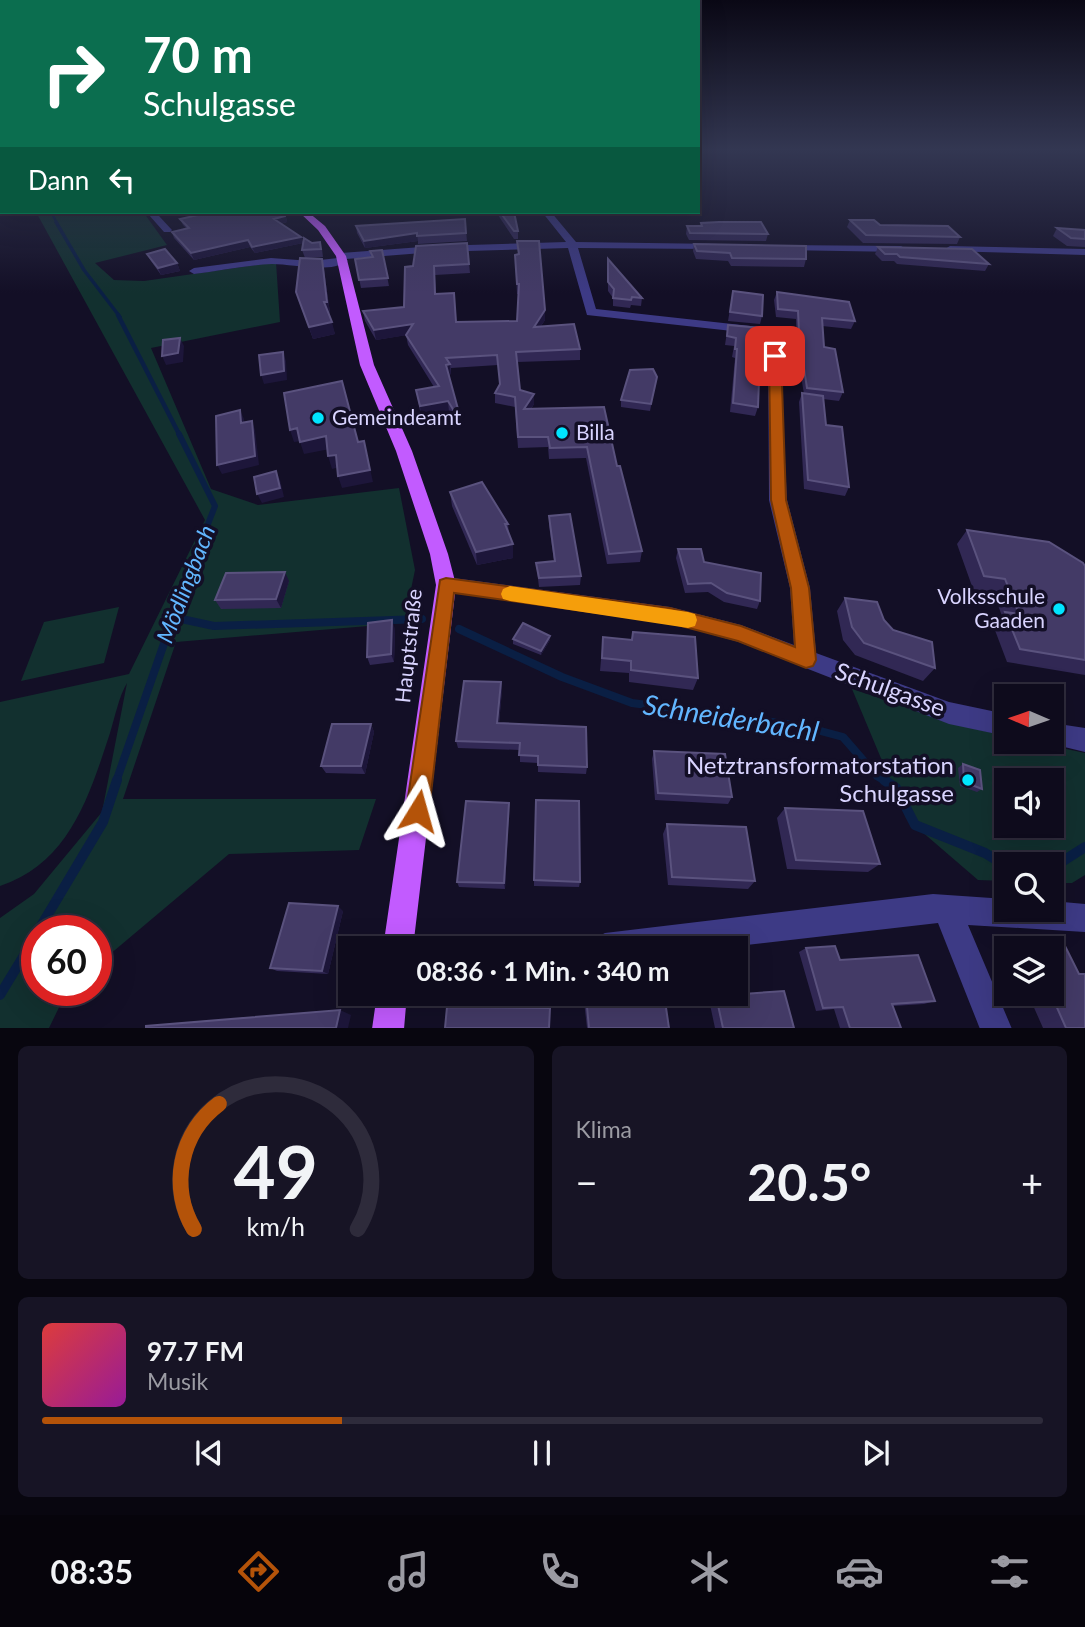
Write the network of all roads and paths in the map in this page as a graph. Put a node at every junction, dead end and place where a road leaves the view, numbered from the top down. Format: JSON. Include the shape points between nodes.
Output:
{"nodes":[{"id":1,"x":156,"y":214,"type":"edge"},
{"id":2,"x":306,"y":214,"type":"edge"},
{"id":3,"x":548,"y":214,"type":"edge"},
{"id":4,"x":167,"y":230,"type":"dead end"},
{"id":5,"x":572,"y":243,"type":"junction"},
{"id":6,"x":724,"y":246,"type":"edge"},
{"id":7,"x":765,"y":247,"type":"edge"},
{"id":8,"x":917,"y":249,"type":"edge"},
{"id":9,"x":944,"y":249,"type":"edge"},
{"id":10,"x":1085,"y":252,"type":"edge"},
{"id":11,"x":342,"y":259,"type":"junction"},
{"id":12,"x":194,"y":271,"type":"dead end"},
{"id":13,"x":446,"y":585,"type":"junction"},
{"id":14,"x":806,"y":660,"type":"junction"},
{"id":15,"x":994,"y":722,"type":"edge"},
{"id":16,"x":1064,"y":736,"type":"edge"},
{"id":17,"x":1085,"y":740,"type":"edge"},
{"id":18,"x":948,"y":911,"type":"junction"},
{"id":19,"x":1085,"y":918,"type":"edge"},
{"id":20,"x":400,"y":936,"type":"edge"},
{"id":21,"x":703,"y":936,"type":"edge"},
{"id":22,"x":391,"y":1006,"type":"edge"},
{"id":23,"x":388,"y":1028,"type":"edge"},
{"id":24,"x":996,"y":1028,"type":"edge"}],
"edges":[{"from":1,"to":4,"type":"street"},
{"from":2,"to":11,"type":"main road","name":"Hauptstraße","via":[[323,228]]},
{"from":3,"to":5,"type":"street"},
{"from":5,"to":6,"type":"street"},
{"from":5,"to":11,"type":"street","via":[[411,248]]},
{"from":5,"to":14,"type":"street","via":[[591,312],[774,332],[778,500],[800,588]]},
{"from":7,"to":8,"type":"street"},
{"from":9,"to":10,"type":"street"},
{"from":11,"to":12,"type":"street","via":[[311,264],[271,261]]},
{"from":11,"to":13,"type":"main road","name":"Hauptstraße","via":[[367,365],[404,451]]},
{"from":13,"to":14,"type":"street","name":"Schulgasse","via":[[670,615],[741,634]]},
{"from":13,"to":20,"type":"main road","name":"Hauptstraße"},
{"from":14,"to":15,"type":"street","name":"Schulgasse","via":[[949,713]]},
{"from":16,"to":17,"type":"street"},
{"from":18,"to":19,"type":"street"},
{"from":18,"to":21,"type":"street","via":[[933,908]]},
{"from":18,"to":24,"type":"street"},
{"from":22,"to":23,"type":"main road"}]}
